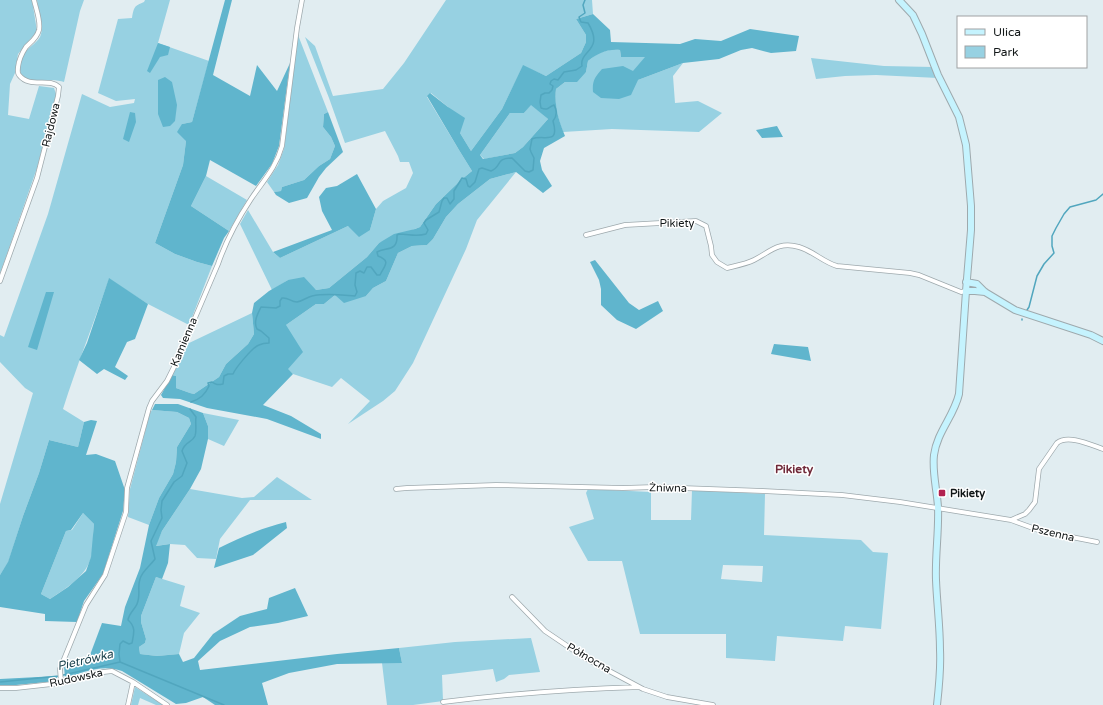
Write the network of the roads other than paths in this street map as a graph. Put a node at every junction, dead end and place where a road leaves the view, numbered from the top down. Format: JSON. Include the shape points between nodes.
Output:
{"nodes":[{"id":1,"x":34,"y":0,"type":"edge"},
{"id":2,"x":302,"y":0,"type":"edge"},
{"id":3,"x":899,"y":0,"type":"edge"},
{"id":4,"x":586,"y":235,"type":"dead end"},
{"id":5,"x":0,"y":281,"type":"edge"},
{"id":6,"x":966,"y":282,"type":"junction"},
{"id":7,"x":966,"y":292,"type":"junction"},
{"id":8,"x":985,"y":292,"type":"junction"},
{"id":9,"x":1103,"y":341,"type":"edge"},
{"id":10,"x":1103,"y":449,"type":"edge"},
{"id":11,"x":396,"y":489,"type":"dead end"},
{"id":12,"x":938,"y":508,"type":"junction"},
{"id":13,"x":1011,"y":520,"type":"junction"},
{"id":14,"x":1097,"y":542,"type":"dead end"},
{"id":15,"x":512,"y":597,"type":"dead end"},
{"id":16,"x":133,"y":682,"type":"junction"},
{"id":17,"x":61,"y":683,"type":"junction"},
{"id":18,"x":639,"y":687,"type":"junction"},
{"id":19,"x":0,"y":688,"type":"edge"},
{"id":20,"x":678,"y":699,"type":"junction"},
{"id":21,"x":443,"y":702,"type":"dead end"},
{"id":22,"x":128,"y":705,"type":"edge"},
{"id":23,"x":167,"y":705,"type":"edge"},
{"id":24,"x":679,"y":705,"type":"edge"},
{"id":25,"x":713,"y":705,"type":"edge"},
{"id":26,"x":937,"y":705,"type":"edge"}],
"edges":[{"from":1,"to":5,"type":"street","name":"Rajdowa","via":[[39,31],[20,56],[18,72],[31,82],[56,84],[59,87],[58,96],[37,178]]},
{"from":2,"to":17,"type":"street","name":"Kamienna","via":[[279,156],[234,226],[174,367],[149,408],[128,488],[126,512],[105,576],[86,605],[60,670]]},
{"from":3,"to":6,"type":"street","via":[[913,15],[922,34],[938,75],[959,117],[966,145],[971,224]]},
{"from":4,"to":7,"type":"street","name":"Pikiety","via":[[625,225],[696,221],[706,226],[712,255],[717,262],[727,268],[752,261],[773,248],[790,245],[810,252],[829,264],[920,275]]},
{"from":6,"to":7,"type":"street"},
{"from":6,"to":8,"type":"street","via":[[977,284]]},
{"from":7,"to":8,"type":"street"},
{"from":7,"to":12,"type":"street","via":[[959,394],[937,442],[934,457]]},
{"from":8,"to":9,"type":"street","via":[[1015,310]]},
{"from":10,"to":13,"type":"street","name":"Pszenna","via":[[1076,440],[1060,441],[1040,469],[1035,502],[1020,517]]},
{"from":11,"to":12,"type":"street","name":"Żniwna","via":[[496,485],[691,488],[842,496]]},
{"from":12,"to":13,"type":"street","name":"Pszenna"},
{"from":12,"to":26,"type":"street","via":[[936,581],[940,664]]},
{"from":13,"to":14,"type":"street","name":"Pszenna","via":[[1041,531]]},
{"from":15,"to":18,"type":"street","name":"Północna","via":[[545,631],[585,658]]},
{"from":16,"to":17,"type":"street","name":"Rudowska","via":[[112,671]]},
{"from":16,"to":22,"type":"street"},
{"from":16,"to":23,"type":"street","name":"Rudowska"},
{"from":17,"to":19,"type":"street","name":"Rudowska"},
{"from":18,"to":20,"type":"street","name":"Północna"},
{"from":18,"to":21,"type":"street","via":[[592,688]]},
{"from":20,"to":24,"type":"street"},
{"from":20,"to":25,"type":"street","name":"Północna"}]}
